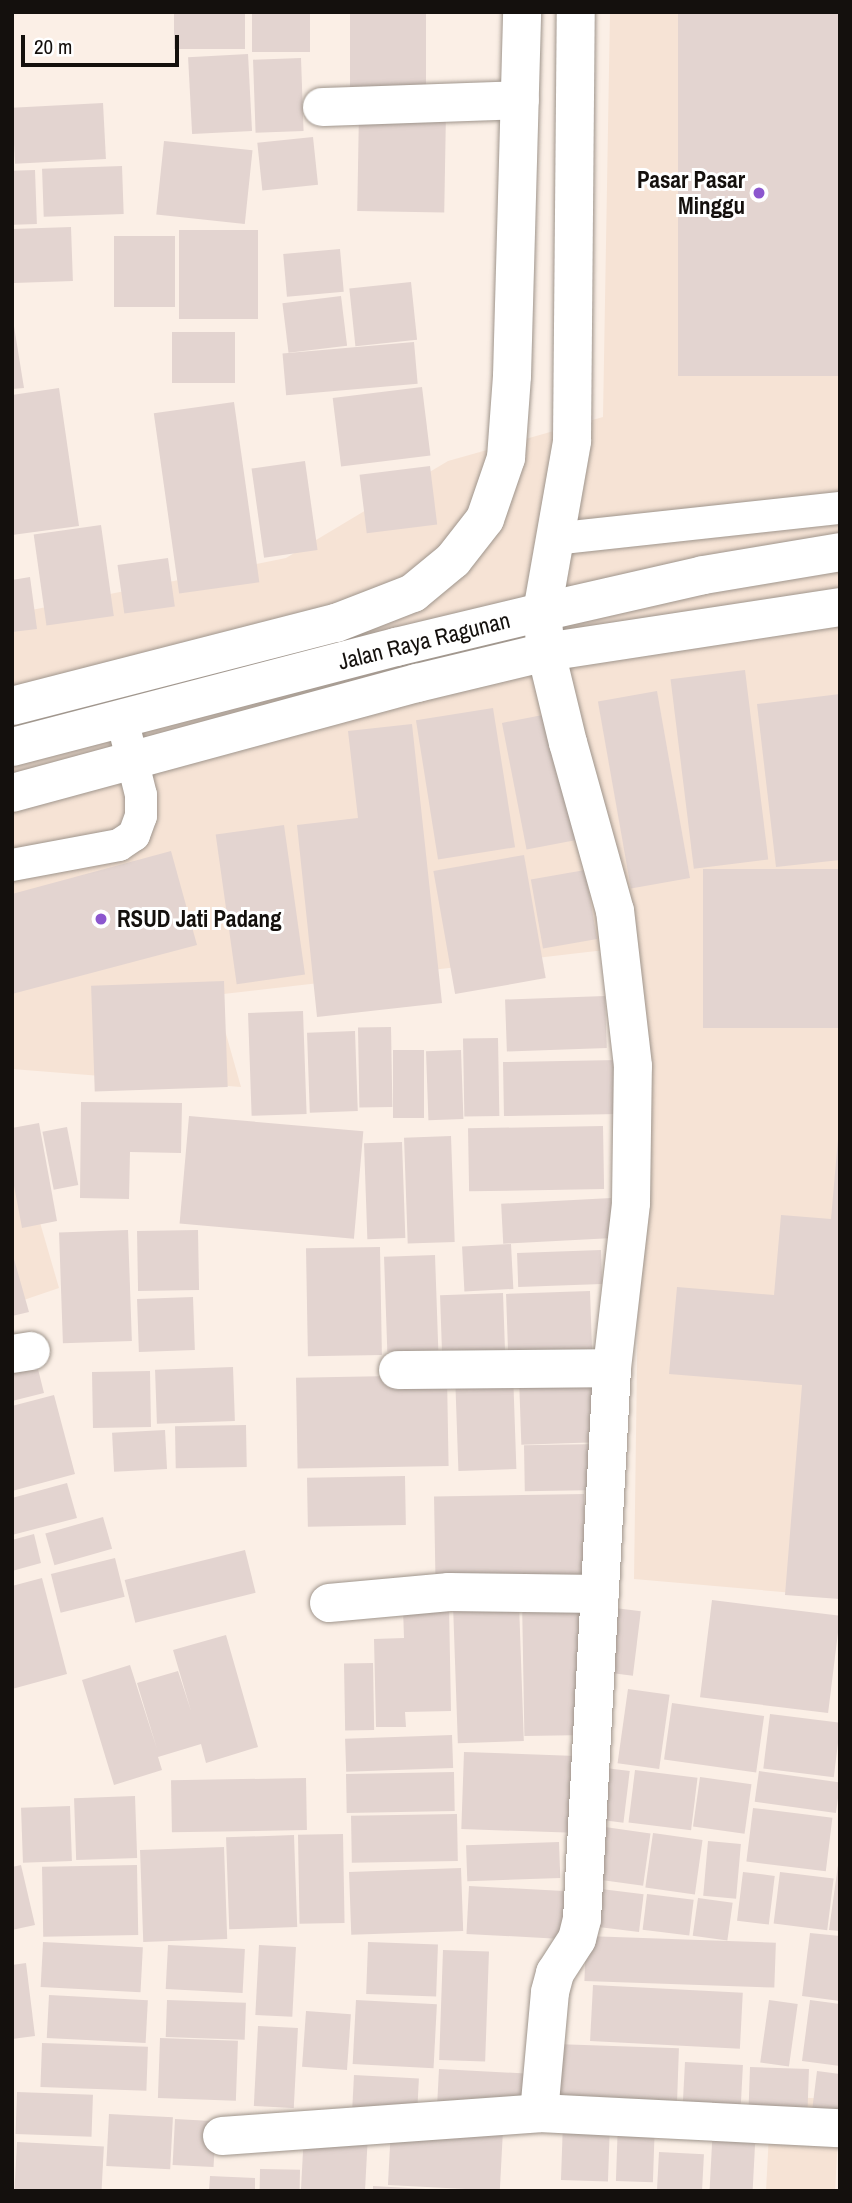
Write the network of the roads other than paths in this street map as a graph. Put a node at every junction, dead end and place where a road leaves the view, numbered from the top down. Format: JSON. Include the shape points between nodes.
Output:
{"nodes":[{"id":1,"x":522,"y":12,"type":"edge"},
{"id":2,"x":576,"y":12,"type":"edge"},
{"id":3,"x":520,"y":100,"type":"junction"},
{"id":4,"x":322,"y":107,"type":"dead end"},
{"id":5,"x":840,"y":508,"type":"edge"},
{"id":6,"x":553,"y":539,"type":"junction"},
{"id":7,"x":840,"y":552,"type":"edge"},
{"id":8,"x":840,"y":607,"type":"edge"},
{"id":9,"x":542,"y":612,"type":"junction"},
{"id":10,"x":546,"y":652,"type":"junction"},
{"id":11,"x":12,"y":706,"type":"edge"},
{"id":12,"x":122,"y":719,"type":"junction"},
{"id":13,"x":12,"y":747,"type":"edge"},
{"id":14,"x":134,"y":760,"type":"junction"},
{"id":15,"x":12,"y":793,"type":"edge"},
{"id":16,"x":12,"y":865,"type":"edge"},
{"id":17,"x":612,"y":1368,"type":"junction"},
{"id":18,"x":398,"y":1370,"type":"dead end"},
{"id":19,"x":600,"y":1594,"type":"junction"},
{"id":20,"x":329,"y":1603,"type":"dead end"},
{"id":21,"x":539,"y":2113,"type":"junction"},
{"id":22,"x":840,"y":2128,"type":"edge"},
{"id":23,"x":222,"y":2136,"type":"dead end"}],
"edges":[{"from":1,"to":3,"type":"street","name":"Jalan Raya Ragunan"},
{"from":2,"to":6,"type":"street","via":[[572,441]]},
{"from":3,"to":4,"type":"street"},
{"from":3,"to":11,"type":"street","name":"Jalan Raya Ragunan","via":[[506,458],[485,519],[453,560],[413,593],[336,623]]},
{"from":5,"to":6,"type":"lane"},
{"from":6,"to":9,"type":"street"},
{"from":7,"to":9,"type":"street","name":"Jalan Raya Ragunan","via":[[703,575]]},
{"from":8,"to":10,"type":"street","name":"Jalan Raya Ragunan"},
{"from":9,"to":10,"type":"street"},
{"from":9,"to":12,"type":"street","name":"Jalan Raya Ragunan"},
{"from":10,"to":14,"type":"street","name":"Jalan Raya Ragunan"},
{"from":10,"to":17,"type":"street","via":[[615,911],[629,1015],[631,1203]]},
{"from":12,"to":13,"type":"street","name":"Jalan Raya Ragunan"},
{"from":12,"to":14,"type":"lane"},
{"from":14,"to":15,"type":"street","name":"Jalan Raya Ragunan"},
{"from":14,"to":16,"type":"lane","via":[[141,816],[134,835],[119,845]]},
{"from":17,"to":18,"type":"street"},
{"from":17,"to":19,"type":"street"},
{"from":19,"to":20,"type":"street","via":[[449,1592]]},
{"from":19,"to":21,"type":"street","via":[[582,1919],[550,1992]]},
{"from":21,"to":22,"type":"street"},
{"from":21,"to":23,"type":"street"}]}
